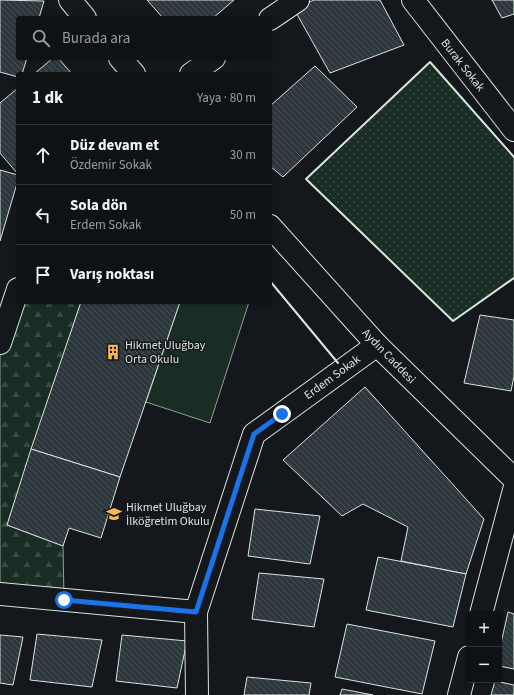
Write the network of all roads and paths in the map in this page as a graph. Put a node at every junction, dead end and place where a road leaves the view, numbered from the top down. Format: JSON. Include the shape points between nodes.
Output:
{"nodes":[{"id":1,"x":70,"y":0,"type":"edge"},
{"id":2,"x":298,"y":0,"type":"edge"},
{"id":3,"x":413,"y":0,"type":"edge"},
{"id":4,"x":83,"y":16,"type":"edge"},
{"id":5,"x":272,"y":18,"type":"edge"},
{"id":6,"x":122,"y":60,"type":"edge"},
{"id":7,"x":211,"y":60,"type":"edge"},
{"id":8,"x":132,"y":72,"type":"edge"},
{"id":9,"x":194,"y":72,"type":"edge"},
{"id":10,"x":514,"y":130,"type":"edge"},
{"id":11,"x":272,"y":228,"type":"edge"},
{"id":12,"x":16,"y":295,"type":"edge"},
{"id":13,"x":0,"y":344,"type":"edge"},
{"id":14,"x":377,"y":345,"type":"junction"},
{"id":15,"x":514,"y":479,"type":"edge"},
{"id":16,"x":514,"y":490,"type":"edge"},
{"id":17,"x":0,"y":594,"type":"edge"},
{"id":18,"x":482,"y":611,"type":"edge"},
{"id":19,"x":196,"y":612,"type":"junction"},
{"id":20,"x":466,"y":668,"type":"edge"},
{"id":21,"x":197,"y":695,"type":"edge"},
{"id":22,"x":459,"y":695,"type":"edge"}],
"edges":[{"from":1,"to":4,"type":"street"},
{"from":2,"to":5,"type":"street"},
{"from":3,"to":10,"type":"street","name":"Burak Sokak"},
{"from":6,"to":8,"type":"street"},
{"from":7,"to":9,"type":"street"},
{"from":11,"to":14,"type":"street","name":"Aydın Caddesi"},
{"from":12,"to":13,"type":"street"},
{"from":14,"to":15,"type":"street","name":"Aydın Caddesi"},
{"from":14,"to":19,"type":"street","name":"Erdem Sokak","via":[[254,434]]},
{"from":16,"to":18,"type":"street"},
{"from":17,"to":19,"type":"street"},
{"from":19,"to":21,"type":"street","name":"Erdem Sokak"},
{"from":20,"to":22,"type":"street"}]}
